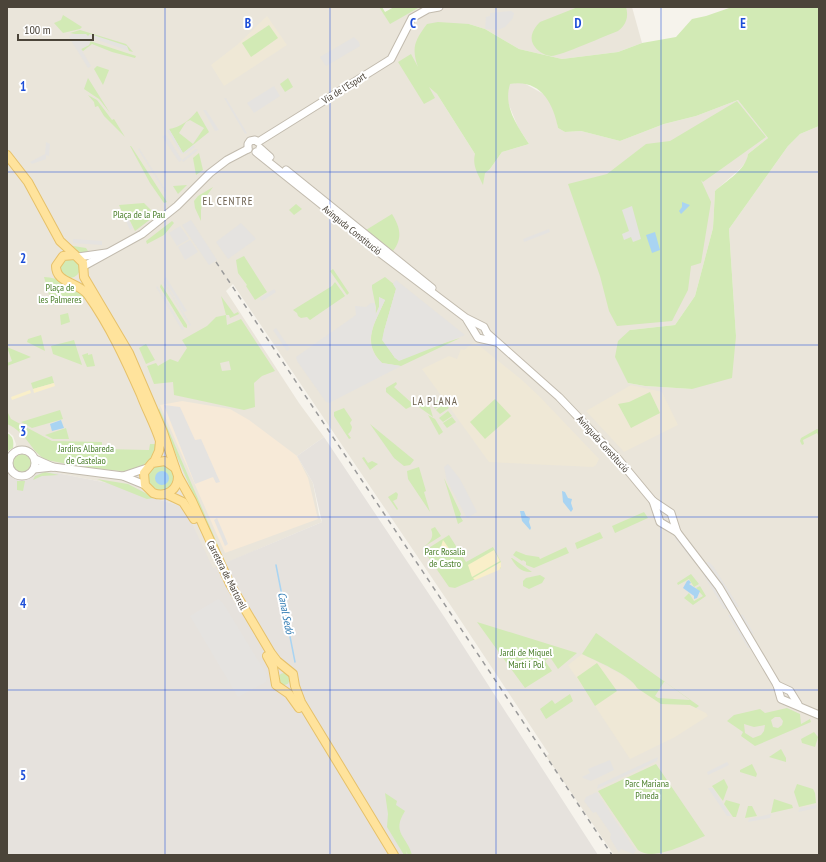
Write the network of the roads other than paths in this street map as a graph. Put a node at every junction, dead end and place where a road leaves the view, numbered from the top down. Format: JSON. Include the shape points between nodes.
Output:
{"nodes":[{"id":1,"x":439,"y":7,"type":"edge"},
{"id":2,"x":258,"y":147,"type":"junction"},
{"id":3,"x":248,"y":149,"type":"junction"},
{"id":4,"x":7,"y":155,"type":"edge"},
{"id":5,"x":60,"y":241,"type":"junction"},
{"id":6,"x":106,"y":253,"type":"junction"},
{"id":7,"x":77,"y":256,"type":"junction"},
{"id":8,"x":60,"y":259,"type":"junction"},
{"id":9,"x":84,"y":269,"type":"junction"},
{"id":10,"x":71,"y":282,"type":"junction"},
{"id":11,"x":477,"y":328,"type":"junction"},
{"id":12,"x":485,"y":336,"type":"junction"},
{"id":13,"x":10,"y":454,"type":"edge"},
{"id":14,"x":35,"y":459,"type":"junction"},
{"id":15,"x":154,"y":462,"type":"junction"},
{"id":16,"x":8,"y":463,"type":"edge"},
{"id":17,"x":53,"y":467,"type":"junction"},
{"id":18,"x":146,"y":468,"type":"junction"},
{"id":19,"x":34,"y":469,"type":"junction"},
{"id":20,"x":177,"y":472,"type":"junction"},
{"id":21,"x":123,"y":476,"type":"junction"},
{"id":22,"x":145,"y":485,"type":"junction"},
{"id":23,"x":166,"y":494,"type":"junction"},
{"id":24,"x":653,"y":501,"type":"junction"},
{"id":25,"x":667,"y":511,"type":"junction"},
{"id":26,"x":659,"y":516,"type":"junction"},
{"id":27,"x":673,"y":518,"type":"junction"},
{"id":28,"x":664,"y":524,"type":"junction"},
{"id":29,"x":677,"y":532,"type":"junction"},
{"id":30,"x":285,"y":669,"type":"junction"},
{"id":31,"x":274,"y":676,"type":"junction"},
{"id":32,"x":294,"y":681,"type":"junction"},
{"id":33,"x":283,"y":689,"type":"junction"},
{"id":34,"x":782,"y":692,"type":"junction"},
{"id":35,"x":791,"y":694,"type":"junction"},
{"id":36,"x":785,"y":701,"type":"junction"},
{"id":37,"x":799,"y":706,"type":"junction"},
{"id":38,"x":819,"y":715,"type":"edge"},
{"id":39,"x":389,"y":855,"type":"edge"},
{"id":40,"x":394,"y":855,"type":"edge"}],
"edges":[{"from":1,"to":2,"type":"street","name":"Via de l'Esport","via":[[428,9],[412,18],[391,59]]},
{"from":2,"to":3,"type":"street","via":[[251,152]]},
{"from":2,"to":3,"type":"street","name":"Via de l'Esport","via":[[255,140],[250,141]]},
{"from":2,"to":11,"type":"street","name":"Avinguda Constitució","via":[[423,279]]},
{"from":3,"to":6,"type":"street","name":"Via de l'Esport","via":[[210,173],[152,227],[134,240]]},
{"from":4,"to":5,"type":"main road","via":[[28,182]]},
{"from":5,"to":7,"type":"main road","name":"Carretera de Martorell"},
{"from":5,"to":8,"type":"main road"},
{"from":6,"to":7,"type":"street","name":"Via de l'Esport"},
{"from":6,"to":9,"type":"street","name":"Via de l'Esport"},
{"from":7,"to":8,"type":"main road","via":[[66,255]]},
{"from":7,"to":9,"type":"main road","name":"Carretera de Martorell"},
{"from":8,"to":10,"type":"main road","via":[[56,266],[58,274],[63,280]]},
{"from":9,"to":10,"type":"main road","via":[[79,279]]},
{"from":9,"to":20,"type":"main road","name":"Carretera de Martorell","via":[[87,282],[129,353]]},
{"from":10,"to":15,"type":"main road","via":[[87,294],[124,356],[160,441]]},
{"from":11,"to":12,"type":"street","via":[[485,328]]},
{"from":11,"to":12,"type":"street","via":[[476,337]]},
{"from":12,"to":24,"type":"street","name":"Avinguda Constitució","via":[[496,342],[559,397],[619,460]]},
{"from":13,"to":14,"type":"street","via":[[24,450],[30,452]]},
{"from":13,"to":16,"type":"street"},
{"from":14,"to":17,"type":"street"},
{"from":14,"to":19,"type":"street"},
{"from":15,"to":18,"type":"main road"},
{"from":15,"to":20,"type":"main road","via":[[165,461]]},
{"from":16,"to":19,"type":"street","via":[[12,471],[21,476],[27,476]]},
{"from":17,"to":19,"type":"street"},
{"from":17,"to":21,"type":"street"},
{"from":18,"to":21,"type":"street"},
{"from":18,"to":22,"type":"main road"},
{"from":20,"to":23,"type":"main road","via":[[174,488]]},
{"from":20,"to":30,"type":"main road","name":"Carretera de Martorell","via":[[237,597],[271,653]]},
{"from":21,"to":22,"type":"street"},
{"from":22,"to":23,"type":"main road","name":"Carretera de Martorell","via":[[153,493]]},
{"from":23,"to":31,"type":"main road","name":"Carretera de Martorell","via":[[183,502],[191,513],[234,600],[271,663]]},
{"from":24,"to":25,"type":"street","name":"Avinguda Constitució"},
{"from":24,"to":26,"type":"street","name":"Avinguda Constitució"},
{"from":25,"to":26,"type":"street","via":[[661,512]]},
{"from":25,"to":27,"type":"street"},
{"from":26,"to":28,"type":"street","via":[[660,522]]},
{"from":27,"to":28,"type":"street","via":[[670,523]]},
{"from":27,"to":29,"type":"street"},
{"from":28,"to":29,"type":"street"},
{"from":29,"to":34,"type":"street","via":[[719,587]]},
{"from":30,"to":31,"type":"main road","via":[[279,670]]},
{"from":30,"to":32,"type":"main road","name":"Carretera de Martorell","via":[[293,674]]},
{"from":31,"to":33,"type":"main road","name":"Carretera de Martorell","via":[[276,685]]},
{"from":32,"to":33,"type":"main road","via":[[291,686]]},
{"from":32,"to":40,"type":"main road","name":"Carretera de Martorell","via":[[300,702]]},
{"from":33,"to":39,"type":"main road","name":"Carretera de Martorell","via":[[296,704]]},
{"from":34,"to":35,"type":"street","via":[[788,690]]},
{"from":34,"to":36,"type":"street","via":[[781,699]]},
{"from":35,"to":36,"type":"street","via":[[790,699]]},
{"from":35,"to":37,"type":"street"},
{"from":36,"to":37,"type":"street"},
{"from":37,"to":38,"type":"street"}]}
